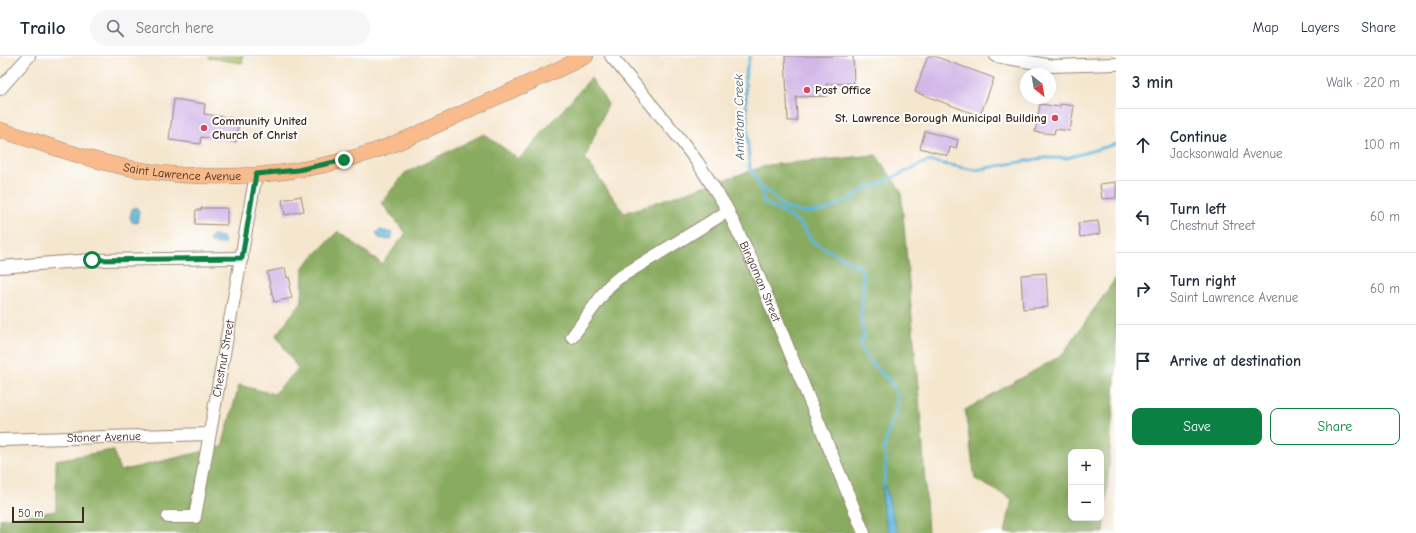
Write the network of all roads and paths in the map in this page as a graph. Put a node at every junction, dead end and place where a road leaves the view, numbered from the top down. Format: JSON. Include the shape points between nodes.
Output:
{"nodes":[{"id":1,"x":28,"y":56,"type":"edge"},
{"id":2,"x":586,"y":56,"type":"edge"},
{"id":3,"x":611,"y":56,"type":"edge"},
{"id":4,"x":996,"y":56,"type":"edge"},
{"id":5,"x":1116,"y":64,"type":"edge"},
{"id":6,"x":0,"y":89,"type":"edge"},
{"id":7,"x":0,"y":130,"type":"edge"},
{"id":8,"x":256,"y":174,"type":"junction"},
{"id":9,"x":728,"y":211,"type":"junction"},
{"id":10,"x":242,"y":258,"type":"junction"},
{"id":11,"x":0,"y":267,"type":"edge"},
{"id":12,"x":572,"y":337,"type":"dead end"},
{"id":13,"x":209,"y":434,"type":"junction"},
{"id":14,"x":0,"y":440,"type":"edge"},
{"id":15,"x":168,"y":517,"type":"dead end"},
{"id":16,"x":864,"y":533,"type":"edge"}],
"edges":[{"from":1,"to":6,"type":"street"},
{"from":2,"to":8,"type":"main road","name":"Saint Lawrence Avenue","via":[[385,147],[324,165]]},
{"from":3,"to":9,"type":"street","name":"Bingaman Street","via":[[694,157]]},
{"from":4,"to":5,"type":"street","via":[[1052,66]]},
{"from":7,"to":8,"type":"main road","name":"Saint Lawrence Avenue","via":[[99,161],[139,170],[194,176],[227,177]]},
{"from":8,"to":10,"type":"street","name":"Chestnut Street"},
{"from":9,"to":12,"type":"street","via":[[617,279],[608,287]]},
{"from":9,"to":16,"type":"street","name":"Bingaman Street","via":[[754,265]]},
{"from":10,"to":11,"type":"street","via":[[92,260]]},
{"from":10,"to":13,"type":"street","name":"Chestnut Street"},
{"from":13,"to":14,"type":"street","name":"Stoner Avenue"},
{"from":13,"to":15,"type":"street","name":"Chestnut Street","via":[[195,517]]}]}
